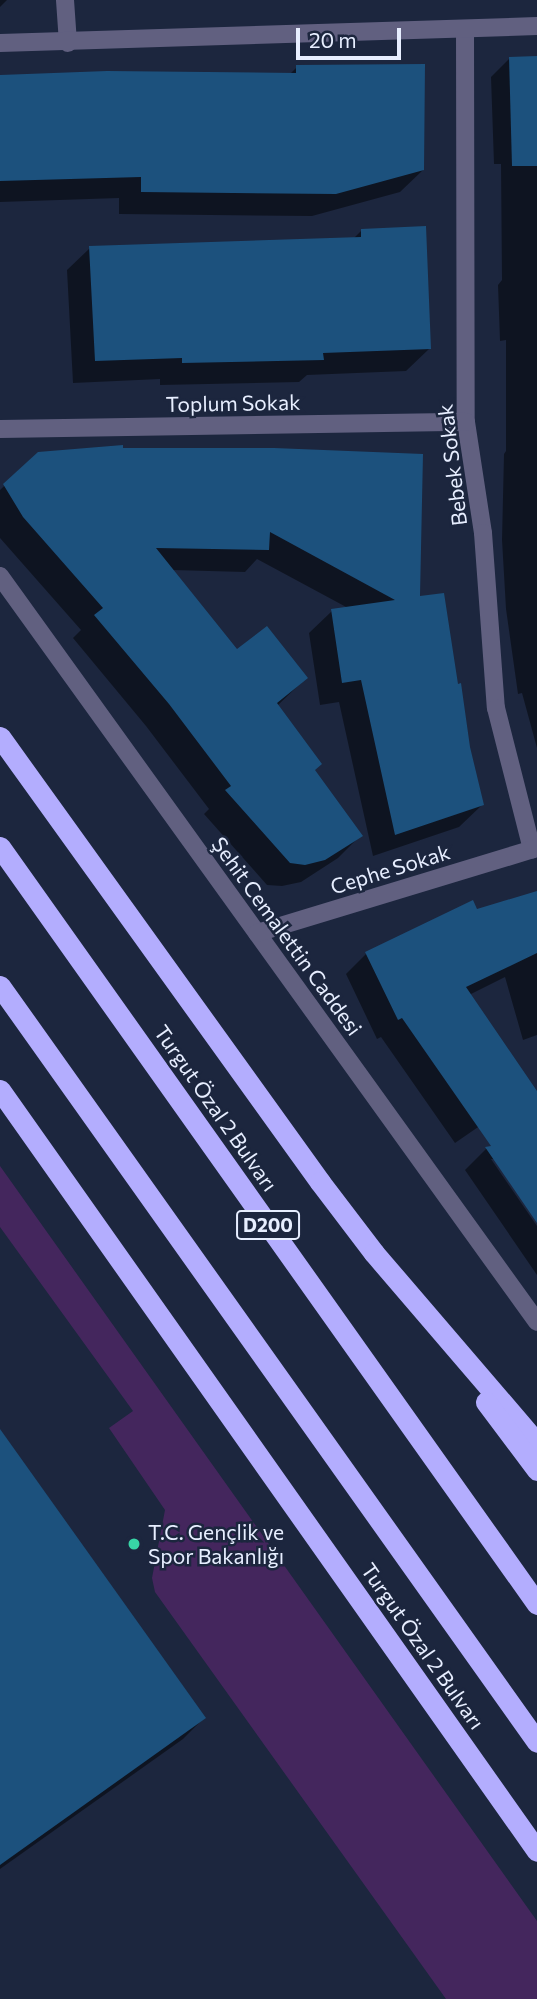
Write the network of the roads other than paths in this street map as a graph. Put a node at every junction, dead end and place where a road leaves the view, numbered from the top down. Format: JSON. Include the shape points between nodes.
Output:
{"nodes":[{"id":1,"x":65,"y":0,"type":"edge"},
{"id":2,"x":537,"y":26,"type":"edge"},
{"id":3,"x":466,"y":29,"type":"junction"},
{"id":4,"x":0,"y":43,"type":"edge"},
{"id":5,"x":68,"y":43,"type":"junction"},
{"id":6,"x":466,"y":422,"type":"junction"},
{"id":7,"x":0,"y":429,"type":"edge"},
{"id":8,"x":0,"y":576,"type":"edge"},
{"id":9,"x":0,"y":737,"type":"edge"},
{"id":10,"x":0,"y":847,"type":"edge"},
{"id":11,"x":534,"y":849,"type":"edge"},
{"id":12,"x":257,"y":933,"type":"junction"},
{"id":13,"x":0,"y":986,"type":"edge"},
{"id":14,"x":0,"y":1090,"type":"edge"},
{"id":15,"x":374,"y":1253,"type":"junction"},
{"id":16,"x":537,"y":1322,"type":"edge"},
{"id":17,"x":537,"y":1443,"type":"edge"},
{"id":18,"x":537,"y":1471,"type":"edge"},
{"id":19,"x":537,"y":1604,"type":"edge"},
{"id":20,"x":537,"y":1742,"type":"edge"},
{"id":21,"x":515,"y":1819,"type":"junction"},
{"id":22,"x":537,"y":1838,"type":"edge"},
{"id":23,"x":537,"y":1851,"type":"edge"}],
"edges":[{"from":1,"to":5,"type":"street"},
{"from":2,"to":3,"type":"street"},
{"from":3,"to":5,"type":"street"},
{"from":3,"to":6,"type":"street","name":"Bebek Sokak"},
{"from":4,"to":5,"type":"street"},
{"from":6,"to":7,"type":"street","name":"Toplum Sokak"},
{"from":6,"to":11,"type":"street","name":"Bebek Sokak","via":[[483,533],[496,708]]},
{"from":8,"to":12,"type":"street","name":"Şehit Cemalettin Caddesi"},
{"from":9,"to":15,"type":"highway","name":"Turgut Özal 2 Bulvarı"},
{"from":10,"to":19,"type":"highway","name":"Turgut Özal 2 Bulvarı","number":"D200"},
{"from":11,"to":12,"type":"street","name":"Cephe Sokak"},
{"from":12,"to":16,"type":"street","name":"Şehit Cemalettin Caddesi"},
{"from":13,"to":20,"type":"highway","name":"Turgut Özal 2 Bulvarı"},
{"from":14,"to":21,"type":"highway","name":"Turgut Özal 2 Bulvarı"},
{"from":15,"to":17,"type":"highway","name":"Turgut Özal 2 Bulvarı"},
{"from":15,"to":18,"type":"highway","name":"Turgut Özal 2 Bulvarı"},
{"from":21,"to":22,"type":"highway","name":"Turgut Özal 2 Bulvarı"},
{"from":21,"to":23,"type":"highway","name":"Turgut Özal 2 Bulvarı"}]}
